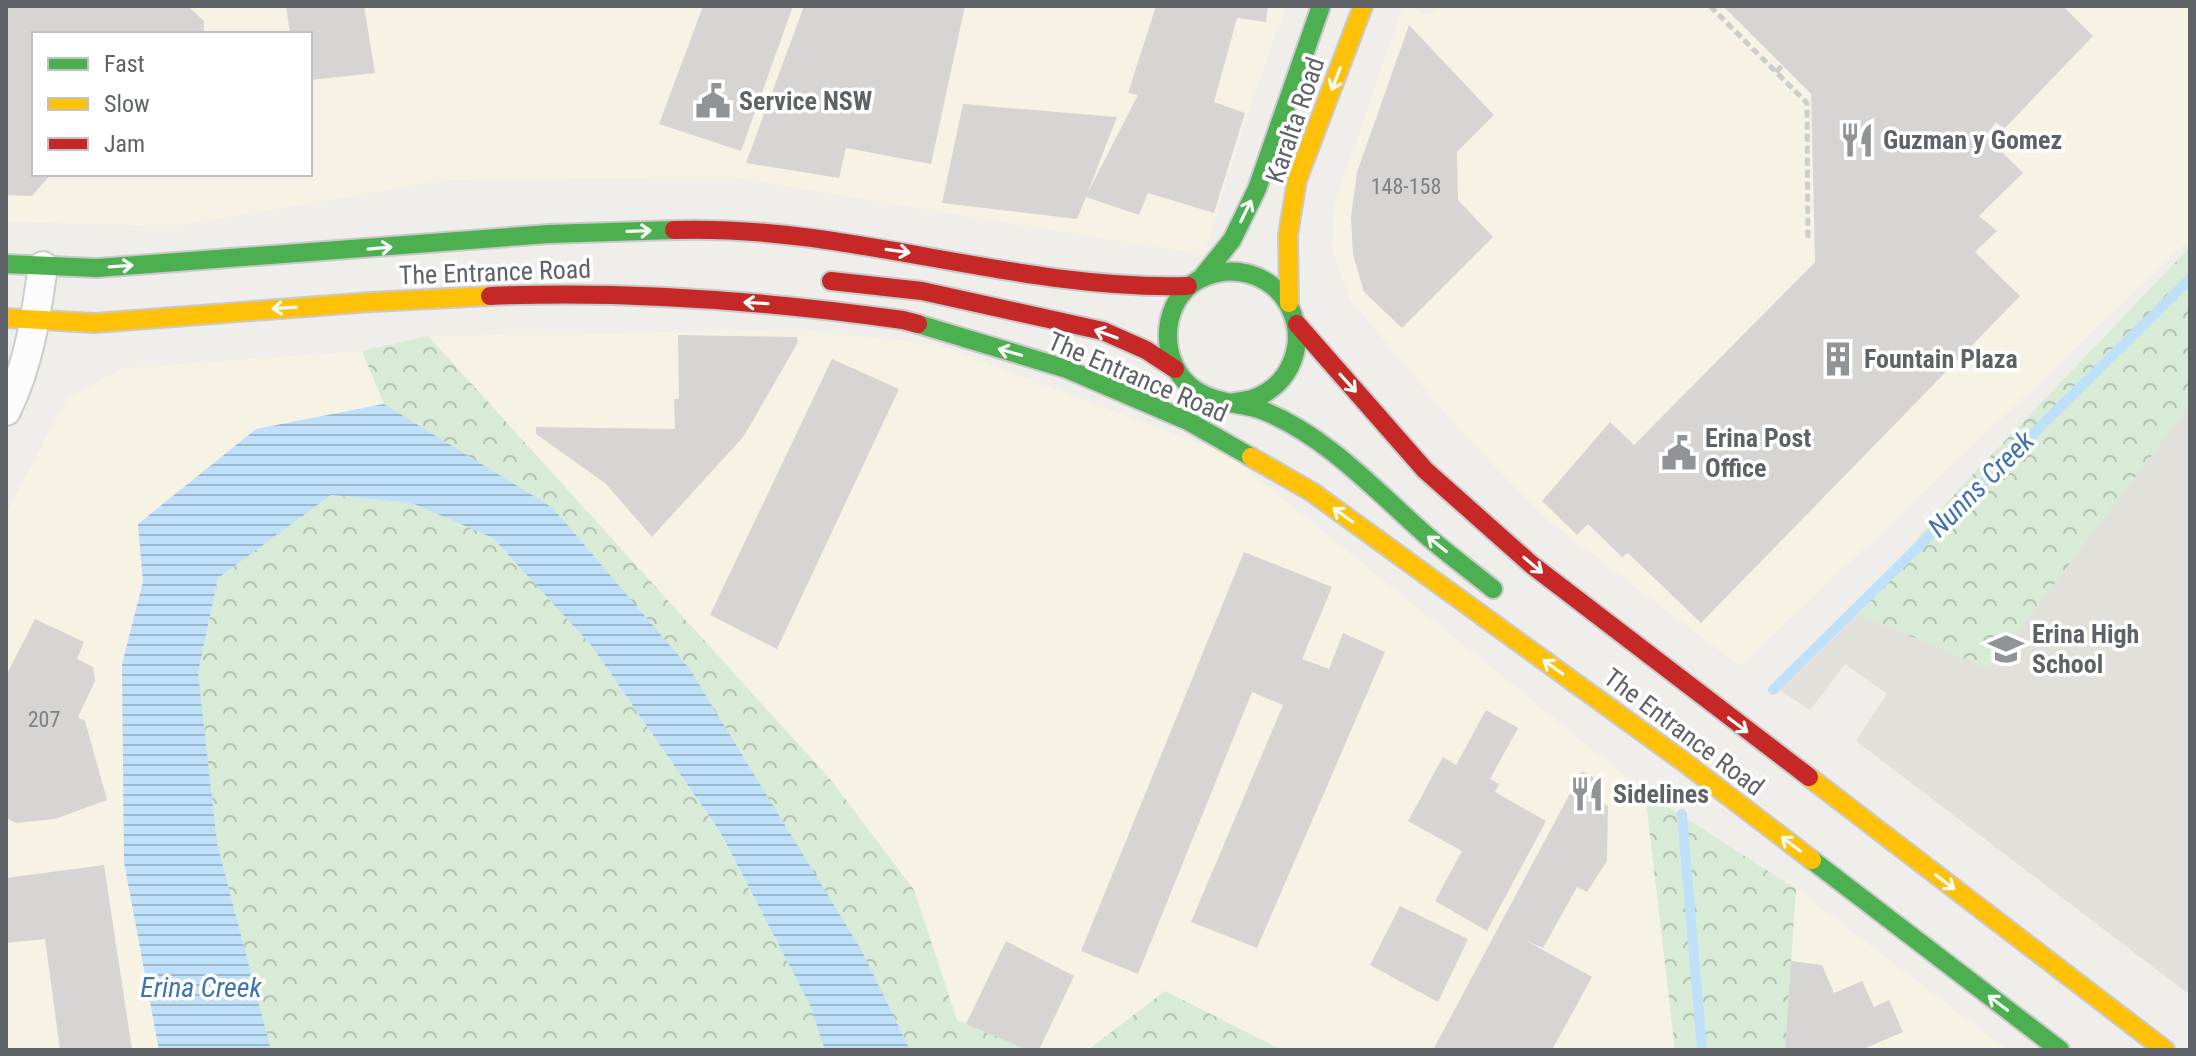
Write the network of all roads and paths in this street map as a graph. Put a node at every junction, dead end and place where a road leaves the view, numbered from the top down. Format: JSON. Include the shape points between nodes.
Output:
{"nodes":[{"id":1,"x":1321,"y":6,"type":"edge"},
{"id":2,"x":1363,"y":6,"type":"edge"},
{"id":3,"x":1710,"y":6,"type":"edge"},
{"id":4,"x":1783,"y":65,"type":"dead end"},
{"id":5,"x":1776,"y":72,"type":"junction"},
{"id":6,"x":1808,"y":239,"type":"dead end"},
{"id":7,"x":6,"y":264,"type":"edge"},
{"id":8,"x":43,"y":266,"type":"junction"},
{"id":9,"x":681,"y":280,"type":"dead end"},
{"id":10,"x":813,"y":280,"type":"dead end"},
{"id":11,"x":1196,"y":281,"type":"junction"},
{"id":12,"x":557,"y":293,"type":"junction"},
{"id":13,"x":1289,"y":303,"type":"junction"},
{"id":14,"x":6,"y":318,"type":"edge"},
{"id":15,"x":35,"y":320,"type":"junction"},
{"id":16,"x":1297,"y":324,"type":"junction"},
{"id":17,"x":1175,"y":369,"type":"junction"},
{"id":18,"x":1231,"y":403,"type":"junction"},
{"id":19,"x":6,"y":411,"type":"edge"},
{"id":20,"x":1508,"y":601,"type":"dead end"},
{"id":21,"x":1573,"y":659,"type":"dead end"},
{"id":22,"x":1684,"y":762,"type":"junction"},
{"id":23,"x":2060,"y":1050,"type":"edge"},
{"id":24,"x":2165,"y":1050,"type":"edge"}],
"edges":[{"from":11,"to":1,"type":"main road","name":"Karalta Road","one_way":true,"via":[[1232,240],[1257,189]]},
{"from":2,"to":13,"type":"main road","name":"Karalta Road","one_way":true,"via":[[1297,180],[1288,235]]},
{"from":3,"to":5,"type":"path"},
{"from":4,"to":5,"type":"path"},
{"from":5,"to":6,"type":"path","via":[[1807,103]]},
{"from":7,"to":8,"type":"main road","name":"The Entrance Road"},
{"from":8,"to":11,"type":"main road","name":"The Entrance Road","one_way":true,"via":[[97,268],[549,234],[703,229],[780,234],[1092,282],[1155,287]]},
{"from":8,"to":15,"type":"street"},
{"from":9,"to":12,"type":"main road"},
{"from":17,"to":10,"type":"main road","one_way":true,"via":[[1103,331],[922,291]]},
{"from":11,"to":13,"type":"main road","via":[[1227,269],[1254,273],[1276,286]]},
{"from":11,"to":17,"type":"main road","via":[[1174,304],[1166,325]]},
{"from":12,"to":15,"type":"main road","name":"The Entrance Road","one_way":true,"via":[[95,323]]},
{"from":22,"to":12,"type":"main road","name":"The Entrance Road","one_way":true,"via":[[1312,492],[1188,421],[1067,369],[903,320],[794,305]]},
{"from":13,"to":16,"type":"main road"},
{"from":14,"to":15,"type":"main road","name":"The Entrance Road"},
{"from":15,"to":19,"type":"street","via":[[23,371]]},
{"from":16,"to":18,"type":"main road","via":[[1298,345],[1283,378],[1254,399]]},
{"from":16,"to":24,"type":"main road","name":"The Entrance Road","one_way":true,"via":[[1425,470],[1532,565]]},
{"from":17,"to":18,"type":"main road","via":[[1207,397]]},
{"from":20,"to":18,"type":"main road","one_way":true,"via":[[1318,442],[1268,412]]},
{"from":21,"to":22,"type":"main road"},
{"from":23,"to":22,"type":"main road","name":"The Entrance Road","one_way":true}]}
